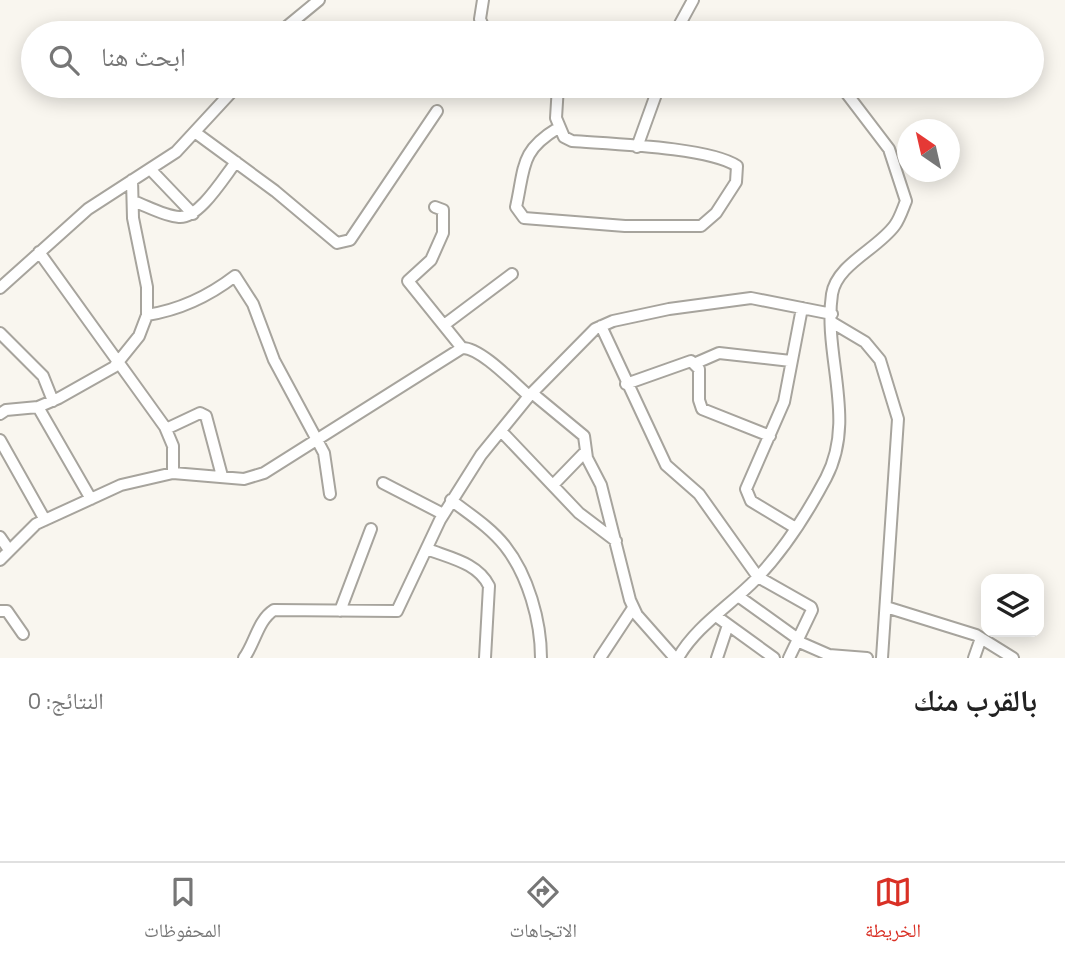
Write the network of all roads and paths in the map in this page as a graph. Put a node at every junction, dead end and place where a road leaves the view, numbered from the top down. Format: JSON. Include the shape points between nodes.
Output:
{"nodes":[{"id":1,"x":319,"y":0,"type":"edge"},
{"id":2,"x":483,"y":0,"type":"edge"},
{"id":3,"x":693,"y":0,"type":"edge"},
{"id":4,"x":294,"y":21,"type":"edge"},
{"id":5,"x":481,"y":21,"type":"edge"},
{"id":6,"x":682,"y":21,"type":"edge"},
{"id":7,"x":227,"y":98,"type":"edge"},
{"id":8,"x":556,"y":98,"type":"edge"},
{"id":9,"x":655,"y":98,"type":"edge"},
{"id":10,"x":850,"y":98,"type":"edge"},
{"id":11,"x":437,"y":111,"type":"dead end"},
{"id":12,"x":558,"y":128,"type":"junction"},
{"id":13,"x":196,"y":133,"type":"junction"},
{"id":14,"x":637,"y":147,"type":"junction"},
{"id":15,"x":236,"y":162,"type":"junction"},
{"id":16,"x":150,"y":169,"type":"junction"},
{"id":17,"x":132,"y":180,"type":"junction"},
{"id":18,"x":132,"y":201,"type":"junction"},
{"id":19,"x":435,"y":207,"type":"dead end"},
{"id":20,"x":193,"y":214,"type":"junction"},
{"id":21,"x":38,"y":252,"type":"junction"},
{"id":22,"x":512,"y":274,"type":"dead end"},
{"id":23,"x":0,"y":288,"type":"edge"},
{"id":24,"x":802,"y":308,"type":"junction"},
{"id":25,"x":147,"y":315,"type":"junction"},
{"id":26,"x":832,"y":319,"type":"junction"},
{"id":27,"x":444,"y":325,"type":"junction"},
{"id":28,"x":601,"y":327,"type":"junction"},
{"id":29,"x":0,"y":333,"type":"edge"},
{"id":30,"x":462,"y":348,"type":"junction"},
{"id":31,"x":791,"y":360,"type":"junction"},
{"id":32,"x":118,"y":362,"type":"junction"},
{"id":33,"x":696,"y":363,"type":"junction"},
{"id":34,"x":626,"y":384,"type":"junction"},
{"id":35,"x":531,"y":394,"type":"junction"},
{"id":36,"x":53,"y":401,"type":"junction"},
{"id":37,"x":38,"y":407,"type":"junction"},
{"id":38,"x":2,"y":409,"type":"edge"},
{"id":39,"x":166,"y":429,"type":"junction"},
{"id":40,"x":500,"y":431,"type":"junction"},
{"id":41,"x":770,"y":436,"type":"junction"},
{"id":42,"x":317,"y":439,"type":"junction"},
{"id":43,"x":0,"y":440,"type":"edge"},
{"id":44,"x":586,"y":452,"type":"junction"},
{"id":45,"x":173,"y":473,"type":"junction"},
{"id":46,"x":222,"y":476,"type":"junction"},
{"id":47,"x":383,"y":483,"type":"dead end"},
{"id":48,"x":554,"y":484,"type":"junction"},
{"id":49,"x":330,"y":494,"type":"dead end"},
{"id":50,"x":91,"y":499,"type":"junction"},
{"id":51,"x":451,"y":500,"type":"junction"},
{"id":52,"x":443,"y":514,"type":"junction"},
{"id":53,"x":45,"y":520,"type":"junction"},
{"id":54,"x":794,"y":527,"type":"junction"},
{"id":55,"x":371,"y":529,"type":"dead end"},
{"id":56,"x":0,"y":537,"type":"edge"},
{"id":57,"x":616,"y":541,"type":"junction"},
{"id":58,"x":427,"y":549,"type":"junction"},
{"id":59,"x":9,"y":550,"type":"junction"},
{"id":60,"x":0,"y":560,"type":"edge"},
{"id":61,"x":758,"y":578,"type":"junction"},
{"id":62,"x":738,"y":596,"type":"junction"},
{"id":63,"x":886,"y":607,"type":"junction"},
{"id":64,"x":633,"y":608,"type":"junction"},
{"id":65,"x":0,"y":611,"type":"edge"},
{"id":66,"x":340,"y":611,"type":"junction"},
{"id":67,"x":716,"y":616,"type":"junction"},
{"id":68,"x":728,"y":625,"type":"junction"},
{"id":69,"x":23,"y":634,"type":"dead end"},
{"id":70,"x":981,"y":638,"type":"junction"},
{"id":71,"x":798,"y":640,"type":"junction"},
{"id":72,"x":832,"y":657,"type":"edge"},
{"id":73,"x":243,"y":658,"type":"edge"},
{"id":74,"x":485,"y":658,"type":"edge"},
{"id":75,"x":541,"y":658,"type":"edge"},
{"id":76,"x":600,"y":658,"type":"edge"},
{"id":77,"x":677,"y":658,"type":"edge"},
{"id":78,"x":717,"y":658,"type":"edge"},
{"id":79,"x":774,"y":658,"type":"edge"},
{"id":80,"x":789,"y":658,"type":"edge"},
{"id":81,"x":867,"y":658,"type":"edge"},
{"id":82,"x":882,"y":658,"type":"edge"},
{"id":83,"x":974,"y":658,"type":"edge"},
{"id":84,"x":1013,"y":658,"type":"edge"}],
"edges":[{"from":1,"to":4,"type":"street"},
{"from":2,"to":5,"type":"street"},
{"from":3,"to":6,"type":"street"},
{"from":7,"to":13,"type":"street"},
{"from":8,"to":12,"type":"street"},
{"from":9,"to":14,"type":"street"},
{"from":10,"to":26,"type":"street","via":[[890,149],[906,201],[896,224],[841,274],[832,293]]},
{"from":11,"to":15,"type":"street","via":[[342,244]]},
{"from":12,"to":14,"type":"street","via":[[572,141]]},
{"from":12,"to":14,"type":"street","via":[[527,153],[516,206],[524,218],[701,226],[716,213],[736,182],[737,166],[727,159]]},
{"from":13,"to":15,"type":"street"},
{"from":13,"to":16,"type":"street"},
{"from":15,"to":20,"type":"street"},
{"from":16,"to":17,"type":"street"},
{"from":16,"to":20,"type":"street"},
{"from":17,"to":18,"type":"street"},
{"from":17,"to":21,"type":"street","via":[[88,209]]},
{"from":18,"to":20,"type":"street","via":[[176,217]]},
{"from":18,"to":25,"type":"street","via":[[147,287]]},
{"from":19,"to":27,"type":"street","via":[[443,211],[443,233],[431,260],[408,281]]},
{"from":21,"to":23,"type":"street"},
{"from":21,"to":32,"type":"street"},
{"from":22,"to":27,"type":"street"},
{"from":24,"to":26,"type":"street"},
{"from":24,"to":28,"type":"street","via":[[751,298],[722,300]]},
{"from":24,"to":31,"type":"street"},
{"from":25,"to":32,"type":"street","via":[[139,336]]},
{"from":25,"to":42,"type":"street","via":[[206,295],[235,276]]},
{"from":26,"to":54,"type":"street","via":[[838,443],[828,474]]},
{"from":26,"to":63,"type":"street","via":[[865,342],[880,360],[898,419]]},
{"from":27,"to":30,"type":"street"},
{"from":28,"to":34,"type":"street"},
{"from":28,"to":35,"type":"street","via":[[577,345]]},
{"from":29,"to":36,"type":"street","via":[[43,376]]},
{"from":30,"to":35,"type":"street","via":[[480,354]]},
{"from":30,"to":42,"type":"street"},
{"from":31,"to":33,"type":"street","via":[[719,353]]},
{"from":31,"to":41,"type":"street","via":[[784,402]]},
{"from":32,"to":36,"type":"street"},
{"from":32,"to":39,"type":"street"},
{"from":33,"to":34,"type":"street"},
{"from":33,"to":41,"type":"street","via":[[702,409]]},
{"from":34,"to":61,"type":"street","via":[[666,465],[699,494]]},
{"from":35,"to":40,"type":"street"},
{"from":35,"to":44,"type":"street","via":[[584,436]]},
{"from":36,"to":37,"type":"street"},
{"from":37,"to":38,"type":"street"},
{"from":37,"to":50,"type":"street"},
{"from":39,"to":45,"type":"street","via":[[173,446]]},
{"from":39,"to":46,"type":"street","via":[[200,413],[206,416]]},
{"from":40,"to":48,"type":"street"},
{"from":40,"to":51,"type":"street"},
{"from":41,"to":54,"type":"street","via":[[746,489],[748,496]]},
{"from":42,"to":46,"type":"street","via":[[264,473],[244,479]]},
{"from":42,"to":49,"type":"street","via":[[327,463]]},
{"from":43,"to":53,"type":"street"},
{"from":44,"to":48,"type":"street"},
{"from":44,"to":57,"type":"street","via":[[601,485]]},
{"from":45,"to":46,"type":"street"},
{"from":45,"to":50,"type":"street","via":[[121,485]]},
{"from":47,"to":52,"type":"street"},
{"from":48,"to":57,"type":"street","via":[[579,513]]},
{"from":50,"to":53,"type":"street"},
{"from":51,"to":52,"type":"street"},
{"from":51,"to":75,"type":"street","via":[[488,528],[517,565],[532,603]]},
{"from":52,"to":58,"type":"street"},
{"from":53,"to":59,"type":"street"},
{"from":54,"to":61,"type":"street"},
{"from":55,"to":66,"type":"street"},
{"from":56,"to":59,"type":"street"},
{"from":57,"to":64,"type":"street"},
{"from":58,"to":66,"type":"street","via":[[397,611]]},
{"from":58,"to":74,"type":"street","via":[[484,576],[489,586]]},
{"from":59,"to":60,"type":"street"},
{"from":61,"to":62,"type":"street"},
{"from":61,"to":71,"type":"street","via":[[811,607]]},
{"from":62,"to":67,"type":"street"},
{"from":62,"to":71,"type":"street"},
{"from":63,"to":70,"type":"street"},
{"from":63,"to":82,"type":"street"},
{"from":64,"to":76,"type":"street"},
{"from":64,"to":77,"type":"street"},
{"from":65,"to":69,"type":"street","via":[[7,611]]},
{"from":66,"to":73,"type":"street","via":[[274,610],[264,619]]},
{"from":67,"to":68,"type":"street"},
{"from":67,"to":77,"type":"street"},
{"from":68,"to":78,"type":"street"},
{"from":68,"to":79,"type":"street"},
{"from":70,"to":83,"type":"street"},
{"from":70,"to":84,"type":"street"},
{"from":71,"to":72,"type":"street"},
{"from":71,"to":80,"type":"street"},
{"from":72,"to":81,"type":"street"}]}
